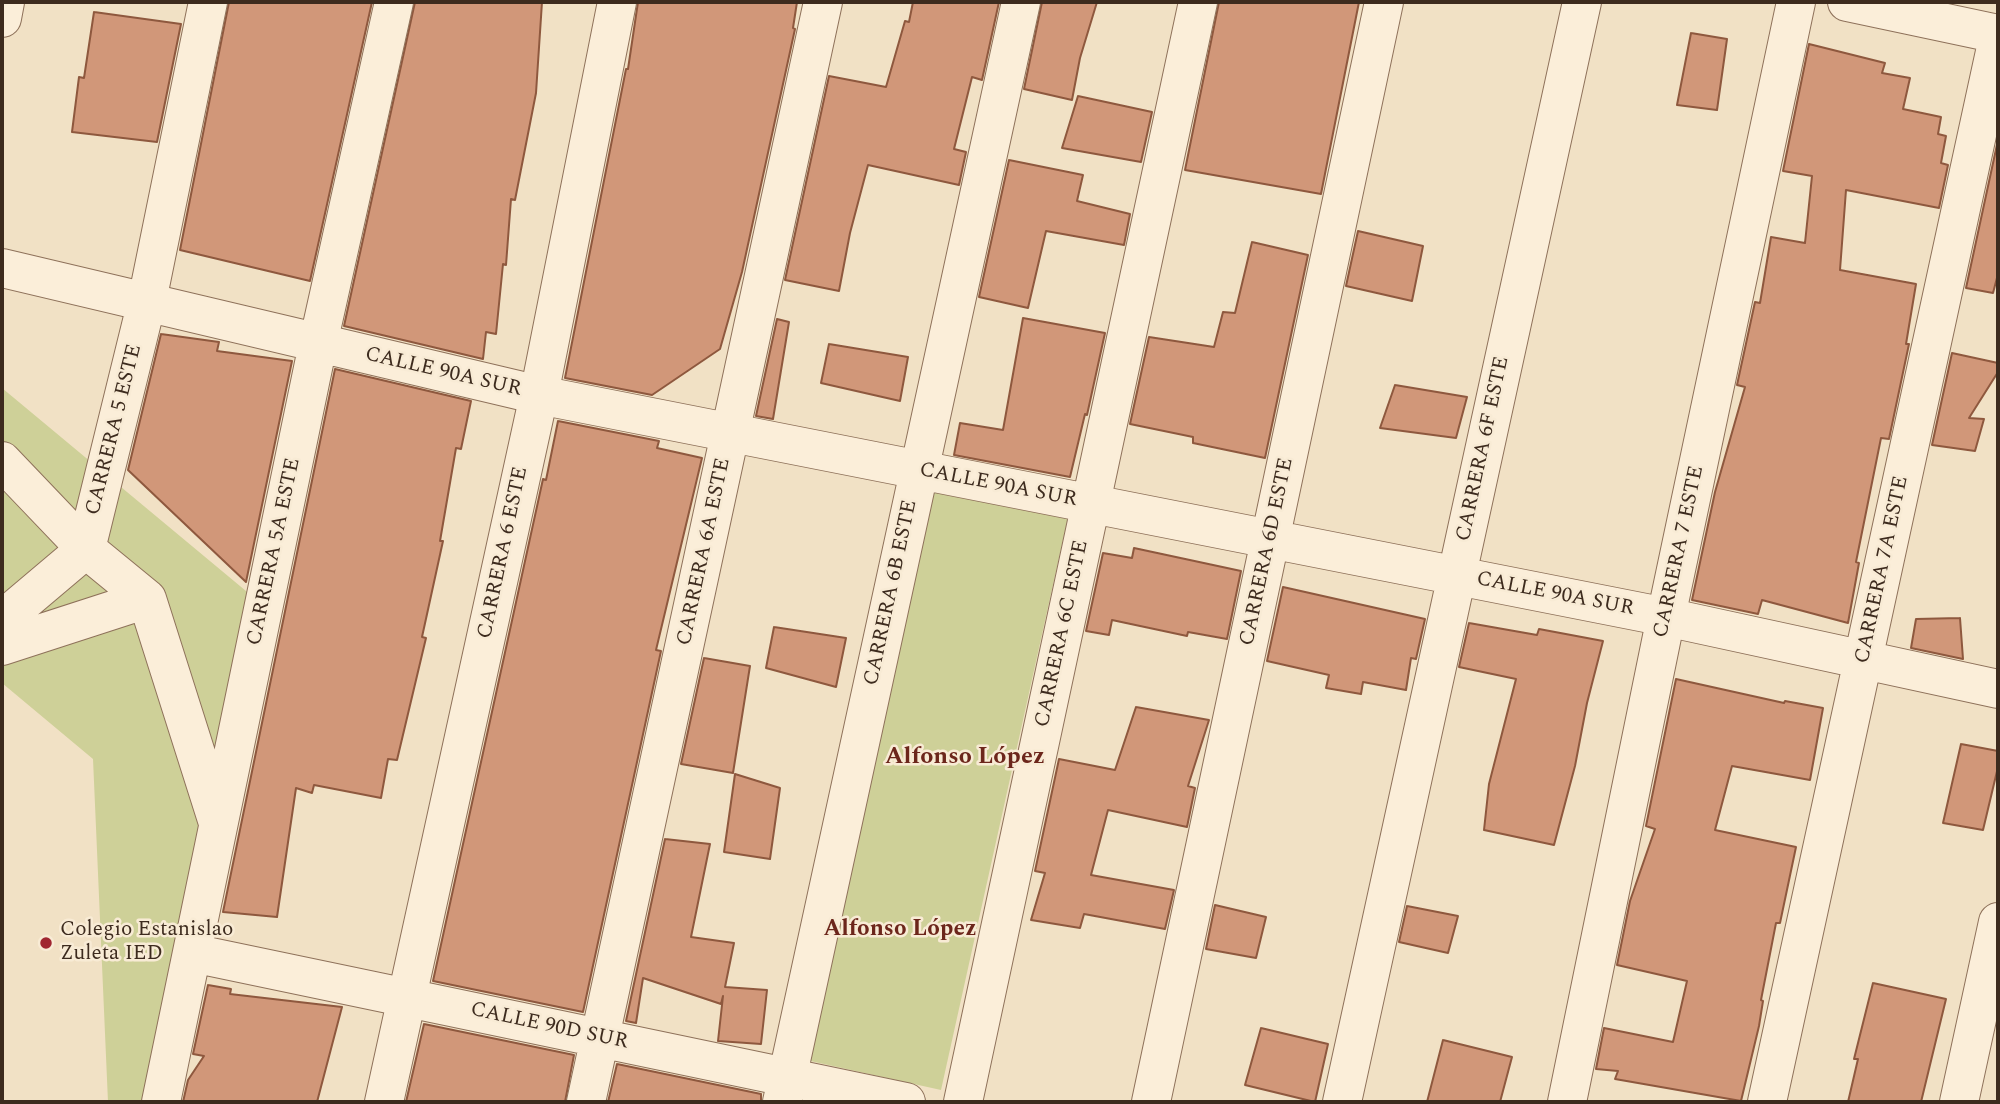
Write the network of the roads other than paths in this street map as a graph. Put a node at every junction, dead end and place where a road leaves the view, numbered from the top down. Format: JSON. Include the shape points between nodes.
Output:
{"nodes":[{"id":1,"x":5,"y":2,"type":"edge"},
{"id":2,"x":208,"y":2,"type":"edge"},
{"id":3,"x":394,"y":2,"type":"edge"},
{"id":4,"x":617,"y":2,"type":"edge"},
{"id":5,"x":823,"y":2,"type":"edge"},
{"id":6,"x":1021,"y":2,"type":"edge"},
{"id":7,"x":1198,"y":2,"type":"edge"},
{"id":8,"x":1384,"y":2,"type":"edge"},
{"id":9,"x":1582,"y":2,"type":"edge"},
{"id":10,"x":1796,"y":2,"type":"edge"},
{"id":11,"x":1847,"y":2,"type":"edge"},
{"id":12,"x":2,"y":18,"type":"edge"},
{"id":13,"x":1998,"y":36,"type":"edge"},
{"id":14,"x":2,"y":268,"type":"edge"},
{"id":15,"x":147,"y":301,"type":"junction"},
{"id":16,"x":318,"y":344,"type":"junction"},
{"id":17,"x":539,"y":395,"type":"junction"},
{"id":18,"x":730,"y":432,"type":"junction"},
{"id":19,"x":2,"y":461,"type":"edge"},
{"id":20,"x":919,"y":470,"type":"junction"},
{"id":21,"x":1091,"y":504,"type":"junction"},
{"id":22,"x":1270,"y":539,"type":"junction"},
{"id":23,"x":86,"y":550,"type":"junction"},
{"id":24,"x":1457,"y":576,"type":"junction"},
{"id":25,"x":147,"y":599,"type":"junction"},
{"id":26,"x":1666,"y":617,"type":"junction"},
{"id":27,"x":2,"y":621,"type":"edge"},
{"id":28,"x":2,"y":646,"type":"edge"},
{"id":29,"x":1863,"y":660,"type":"junction"},
{"id":30,"x":1998,"y":690,"type":"edge"},
{"id":31,"x":218,"y":825,"type":"junction"},
{"id":32,"x":1998,"y":922,"type":"edge"},
{"id":33,"x":192,"y":953,"type":"junction"},
{"id":34,"x":407,"y":997,"type":"junction"},
{"id":35,"x":600,"y":1038,"type":"junction"},
{"id":36,"x":784,"y":1090,"type":"edge"},
{"id":37,"x":161,"y":1102,"type":"edge"},
{"id":38,"x":384,"y":1102,"type":"edge"},
{"id":39,"x":586,"y":1102,"type":"edge"},
{"id":40,"x":906,"y":1102,"type":"edge"},
{"id":41,"x":963,"y":1102,"type":"edge"},
{"id":42,"x":1152,"y":1102,"type":"edge"},
{"id":43,"x":1342,"y":1102,"type":"edge"},
{"id":44,"x":1567,"y":1102,"type":"edge"},
{"id":45,"x":1767,"y":1102,"type":"edge"},
{"id":46,"x":1959,"y":1102,"type":"edge"}],
"edges":[{"from":1,"to":12,"type":"street"},
{"from":2,"to":15,"type":"street","name":"CARRERA 5 ESTE"},
{"from":3,"to":16,"type":"street","name":"CARRERA 5A ESTE"},
{"from":4,"to":17,"type":"street","name":"CARRERA 6 ESTE"},
{"from":5,"to":18,"type":"street","name":"CARRERA 6A ESTE"},
{"from":6,"to":20,"type":"street","name":"CARRERA 6B ESTE"},
{"from":7,"to":21,"type":"street","name":"CARRERA 6C ESTE"},
{"from":8,"to":22,"type":"street","name":"CARRERA 6D ESTE"},
{"from":9,"to":24,"type":"street","name":"CARRERA 6F ESTE"},
{"from":10,"to":26,"type":"street","name":"CARRERA 7 ESTE"},
{"from":11,"to":13,"type":"street"},
{"from":13,"to":29,"type":"street","name":"CARRERA 7A ESTE"},
{"from":14,"to":15,"type":"street","name":"CALLE 90A SUR"},
{"from":15,"to":16,"type":"street","name":"CALLE 90A SUR"},
{"from":15,"to":23,"type":"street","name":"CARRERA 5 ESTE"},
{"from":16,"to":17,"type":"street","name":"CALLE 90A SUR"},
{"from":16,"to":31,"type":"street","name":"CARRERA 5A ESTE"},
{"from":17,"to":18,"type":"street","name":"CALLE 90A SUR"},
{"from":17,"to":34,"type":"street","name":"CARRERA 6 ESTE"},
{"from":18,"to":20,"type":"street","name":"CALLE 90A SUR"},
{"from":18,"to":35,"type":"street","name":"CARRERA 6A ESTE"},
{"from":19,"to":23,"type":"street"},
{"from":20,"to":21,"type":"street","name":"CALLE 90A SUR"},
{"from":20,"to":36,"type":"street","name":"CARRERA 6B ESTE"},
{"from":21,"to":22,"type":"street","name":"CALLE 90A SUR"},
{"from":21,"to":41,"type":"street","name":"CARRERA 6C ESTE"},
{"from":22,"to":24,"type":"street","name":"CALLE 90A SUR"},
{"from":22,"to":42,"type":"street","name":"CARRERA 6D ESTE"},
{"from":23,"to":25,"type":"street"},
{"from":23,"to":27,"type":"street"},
{"from":24,"to":26,"type":"street","name":"CALLE 90A SUR"},
{"from":24,"to":43,"type":"street","name":"CARRERA 6F ESTE"},
{"from":25,"to":28,"type":"street"},
{"from":25,"to":31,"type":"street"},
{"from":26,"to":29,"type":"street","name":"CALLE 90A SUR"},
{"from":26,"to":44,"type":"street","name":"CARRERA 7 ESTE"},
{"from":29,"to":30,"type":"street","name":"CALLE 90A SUR"},
{"from":29,"to":45,"type":"street","name":"CARRERA 7A ESTE"},
{"from":31,"to":33,"type":"street","name":"CARRERA 5A ESTE"},
{"from":32,"to":46,"type":"street"},
{"from":33,"to":34,"type":"street","name":"CALLE 90D SUR"},
{"from":33,"to":37,"type":"street","name":"CARRERA 5A ESTE"},
{"from":34,"to":35,"type":"street","name":"CALLE 90D SUR"},
{"from":34,"to":38,"type":"street","name":"CARRERA 6 ESTE"},
{"from":35,"to":36,"type":"street","name":"CALLE 90D SUR"},
{"from":35,"to":39,"type":"street","name":"CARRERA 6A ESTE"},
{"from":36,"to":40,"type":"street","name":"CALLE 90D SUR"}]}
